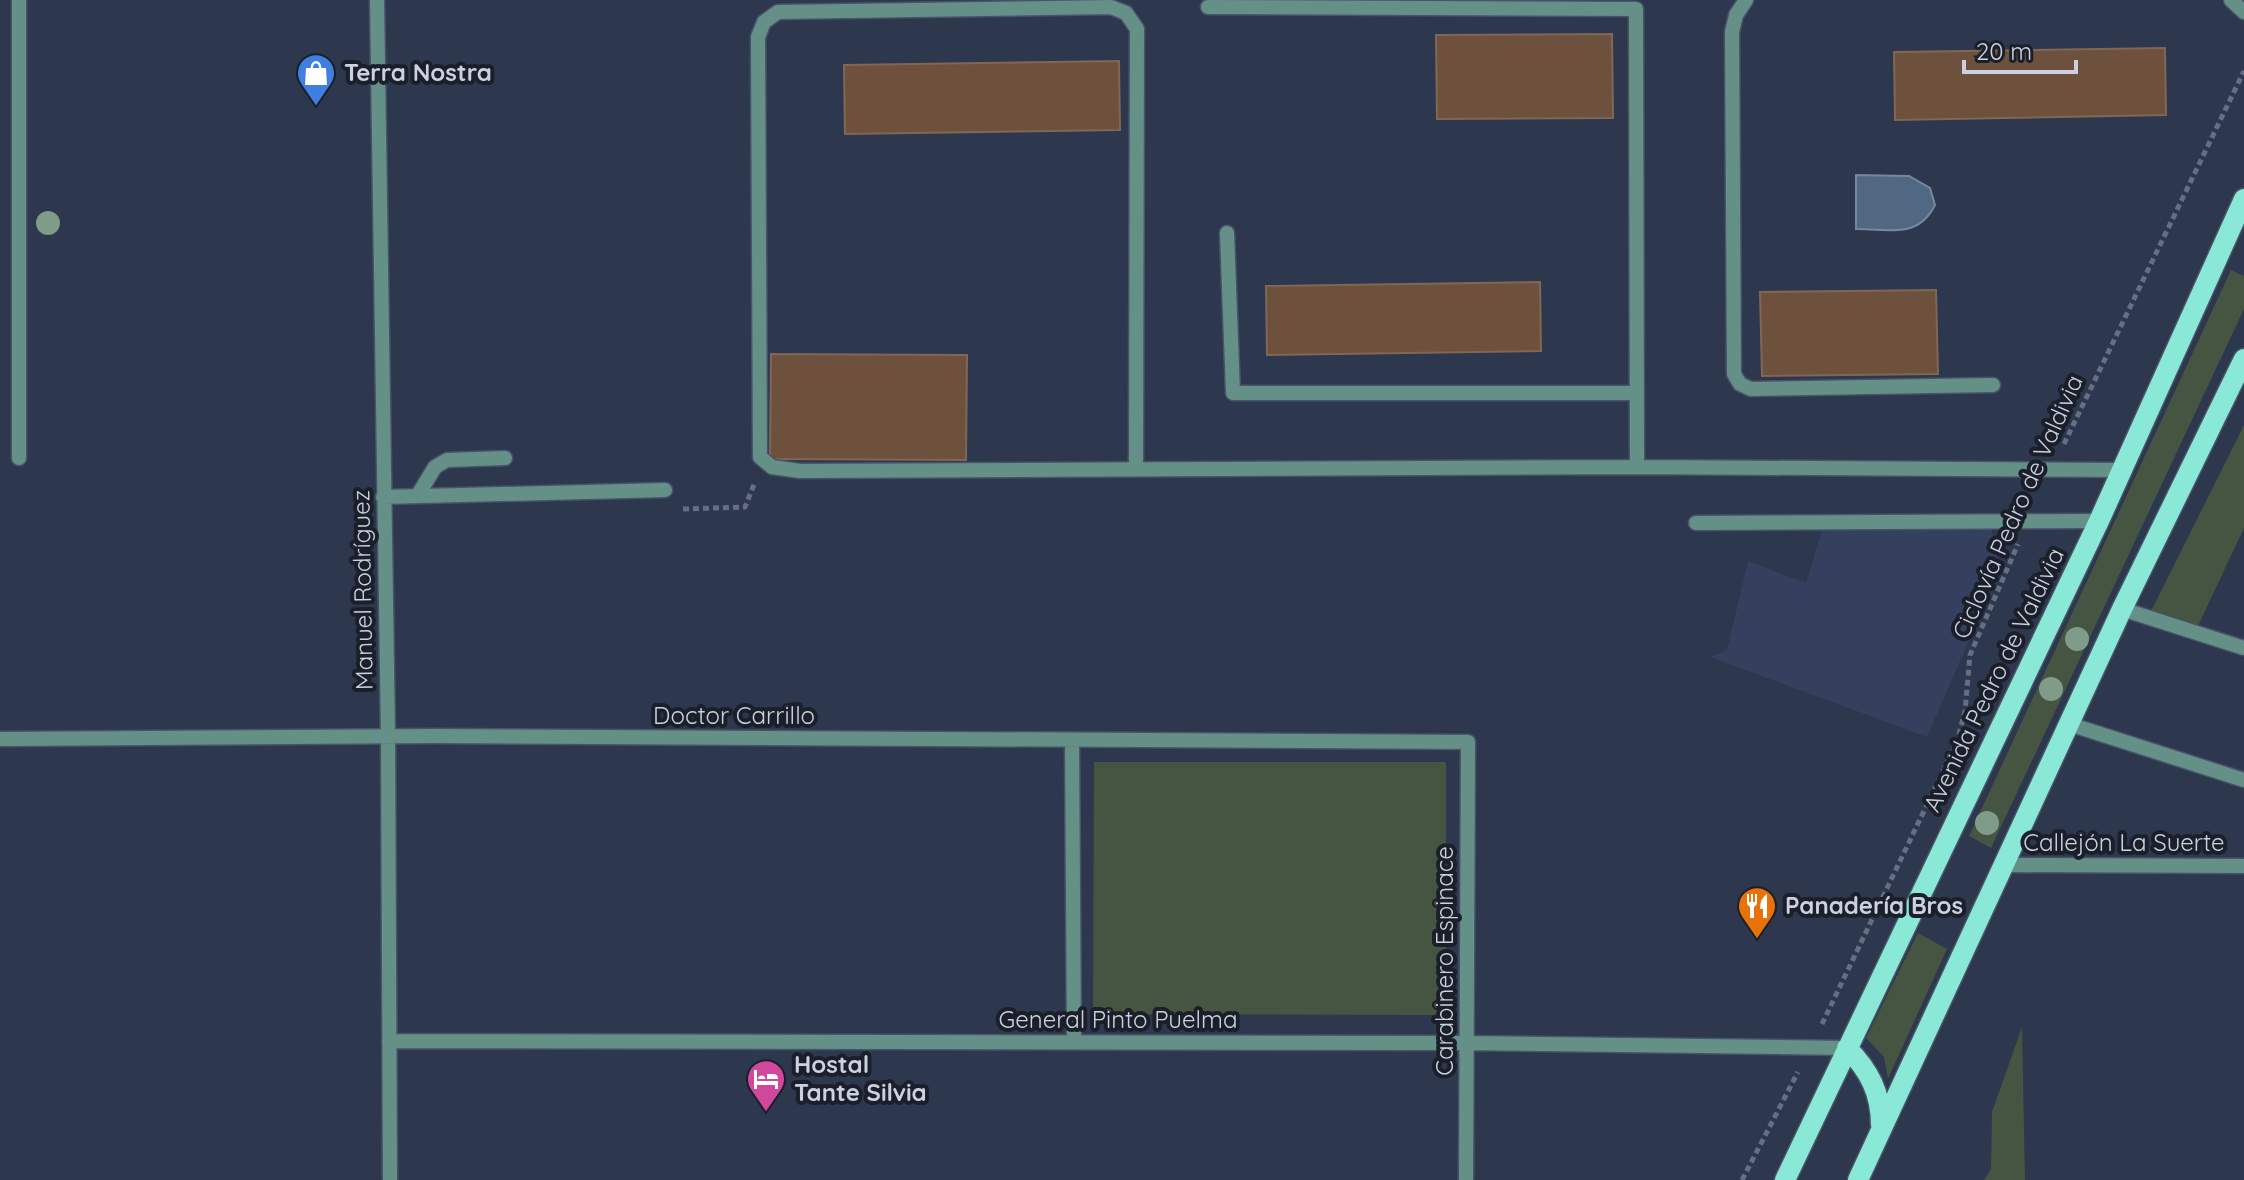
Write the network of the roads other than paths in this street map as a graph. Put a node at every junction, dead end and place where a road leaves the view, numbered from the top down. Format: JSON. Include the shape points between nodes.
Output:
{"nodes":[{"id":1,"x":19,"y":0,"type":"edge"},
{"id":2,"x":377,"y":0,"type":"edge"},
{"id":3,"x":1746,"y":0,"type":"edge"},
{"id":4,"x":2231,"y":0,"type":"edge"},
{"id":5,"x":1208,"y":7,"type":"dead end"},
{"id":6,"x":2244,"y":12,"type":"edge"},
{"id":7,"x":2244,"y":199,"type":"edge"},
{"id":8,"x":1227,"y":233,"type":"dead end"},
{"id":9,"x":2244,"y":359,"type":"edge"},
{"id":10,"x":1993,"y":385,"type":"dead end"},
{"id":11,"x":1637,"y":393,"type":"junction"},
{"id":12,"x":19,"y":458,"type":"dead end"},
{"id":13,"x":505,"y":458,"type":"dead end"},
{"id":14,"x":1637,"y":467,"type":"junction"},
{"id":15,"x":1136,"y":469,"type":"junction"},
{"id":16,"x":2122,"y":470,"type":"junction"},
{"id":17,"x":665,"y":490,"type":"dead end"},
{"id":18,"x":418,"y":495,"type":"junction"},
{"id":19,"x":383,"y":497,"type":"junction"},
{"id":20,"x":2099,"y":521,"type":"junction"},
{"id":21,"x":1696,"y":523,"type":"dead end"},
{"id":22,"x":2122,"y":609,"type":"junction"},
{"id":23,"x":2244,"y":648,"type":"edge"},
{"id":24,"x":2069,"y":724,"type":"junction"},
{"id":25,"x":388,"y":736,"type":"junction"},
{"id":26,"x":0,"y":739,"type":"edge"},
{"id":27,"x":1072,"y":740,"type":"junction"},
{"id":28,"x":1468,"y":742,"type":"joint"},
{"id":29,"x":2244,"y":780,"type":"edge"},
{"id":30,"x":2004,"y":865,"type":"junction"},
{"id":31,"x":2244,"y":866,"type":"edge"},
{"id":32,"x":389,"y":1041,"type":"junction"},
{"id":33,"x":1074,"y":1042,"type":"junction"},
{"id":34,"x":1465,"y":1043,"type":"junction"},
{"id":35,"x":1847,"y":1048,"type":"junction"},
{"id":36,"x":1881,"y":1129,"type":"junction"},
{"id":37,"x":390,"y":1180,"type":"edge"},
{"id":38,"x":1466,"y":1180,"type":"edge"},
{"id":39,"x":1785,"y":1180,"type":"edge"},
{"id":40,"x":1858,"y":1180,"type":"edge"}],
"edges":[{"from":1,"to":12,"type":"street"},
{"from":2,"to":19,"type":"street","name":"Manuel Rodríguez"},
{"from":3,"to":10,"type":"street","via":[[1732,32],[1734,374],[1740,384],[1751,389]]},
{"from":4,"to":6,"type":"street"},
{"from":5,"to":11,"type":"street","via":[[1636,9]]},
{"from":7,"to":16,"type":"main road","name":"Avenida Pedro de Valdivia"},
{"from":8,"to":11,"type":"street","via":[[1233,393]]},
{"from":9,"to":22,"type":"main road"},
{"from":11,"to":14,"type":"street"},
{"from":13,"to":18,"type":"street","via":[[447,460],[435,467]]},
{"from":14,"to":15,"type":"street"},
{"from":14,"to":16,"type":"street"},
{"from":15,"to":15,"type":"street","via":[[800,471],[772,467],[760,457],[758,37],[764,22],[778,12],[1111,7],[1126,13],[1137,29]]},
{"from":16,"to":20,"type":"main road","name":"Avenida Pedro de Valdivia"},
{"from":17,"to":18,"type":"street"},
{"from":18,"to":19,"type":"street"},
{"from":19,"to":25,"type":"street","name":"Manuel Rodríguez"},
{"from":20,"to":21,"type":"street"},
{"from":20,"to":35,"type":"main road","name":"Avenida Pedro de Valdivia"},
{"from":22,"to":23,"type":"street"},
{"from":22,"to":24,"type":"main road"},
{"from":24,"to":29,"type":"street"},
{"from":24,"to":30,"type":"main road"},
{"from":25,"to":26,"type":"street","name":"Doctor Carrillo"},
{"from":25,"to":27,"type":"street","name":"Doctor Carrillo"},
{"from":25,"to":32,"type":"street","name":"Manuel Rodríguez"},
{"from":27,"to":28,"type":"street","name":"Doctor Carrillo"},
{"from":27,"to":33,"type":"street"},
{"from":28,"to":34,"type":"street","name":"Carabinero Espinace"},
{"from":30,"to":31,"type":"street","name":"Callejón La Suerte"},
{"from":30,"to":36,"type":"main road"},
{"from":32,"to":33,"type":"street","name":"General Pinto Puelma"},
{"from":32,"to":37,"type":"street","name":"Manuel Rodríguez"},
{"from":33,"to":34,"type":"street","name":"General Pinto Puelma"},
{"from":34,"to":35,"type":"street","name":"General Pinto Puelma"},
{"from":34,"to":38,"type":"street","name":"Carabinero Espinace"},
{"from":35,"to":36,"type":"main road","via":[[1877,1090]]},
{"from":35,"to":39,"type":"main road","name":"Avenida Pedro de Valdivia"},
{"from":36,"to":40,"type":"main road"}]}
